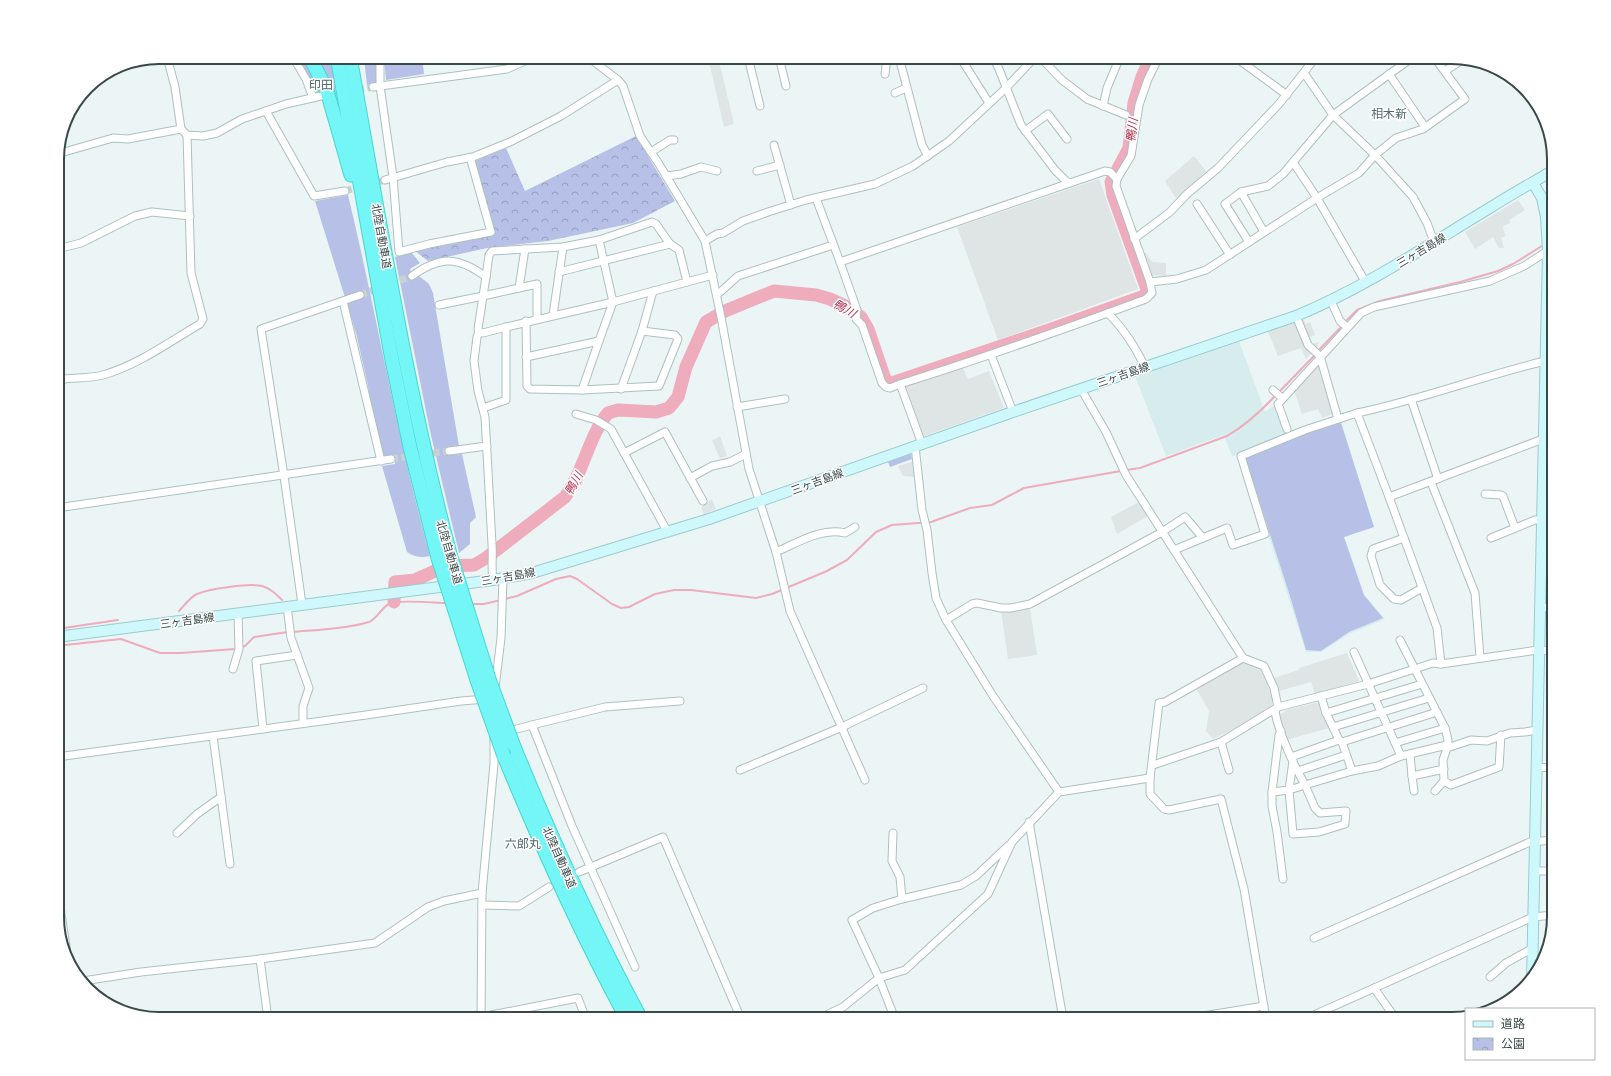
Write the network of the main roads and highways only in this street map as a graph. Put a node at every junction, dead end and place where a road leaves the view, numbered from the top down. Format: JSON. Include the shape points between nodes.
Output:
{"nodes":[{"id":1,"x":314,"y":64,"type":"edge"},
{"id":2,"x":338,"y":64,"type":"edge"},
{"id":3,"x":351,"y":64,"type":"edge"},
{"id":4,"x":359,"y":64,"type":"edge"},
{"id":5,"x":1547,"y":175,"type":"edge"},
{"id":6,"x":1534,"y":183,"type":"junction"},
{"id":7,"x":1547,"y":223,"type":"edge"},
{"id":8,"x":382,"y":235,"type":"junction"},
{"id":9,"x":378,"y":284,"type":"junction"},
{"id":10,"x":1547,"y":379,"type":"edge"},
{"id":11,"x":444,"y":556,"type":"junction"},
{"id":12,"x":64,"y":637,"type":"edge"},
{"id":13,"x":1532,"y":968,"type":"edge"},
{"id":14,"x":623,"y":1012,"type":"edge"},
{"id":15,"x":637,"y":1012,"type":"edge"}],
"edges":[{"from":1,"to":9,"type":"highway","via":[[333,107]]},
{"from":2,"to":9,"type":"highway","name":"北陸自動車道"},
{"from":3,"to":8,"type":"highway","name":"北陸自動車道"},
{"from":4,"to":8,"type":"highway"},
{"from":5,"to":6,"type":"main road","name":"三ヶ吉島線"},
{"from":6,"to":7,"type":"main road","via":[[1542,198]]},
{"from":6,"to":12,"type":"main road","name":"三ヶ吉島線","via":[[1366,283],[1296,316],[667,532],[532,573],[493,580]]},
{"from":8,"to":11,"type":"highway","name":"北陸自動車道"},
{"from":9,"to":11,"type":"highway","name":"北陸自動車道","via":[[410,447]]},
{"from":10,"to":13,"type":"main road","via":[[1543,440]]},
{"from":11,"to":14,"type":"highway","name":"北陸自動車道","bridge":true,"via":[[478,683],[504,756],[581,931]]},
{"from":11,"to":15,"type":"highway","name":"北陸自動車道","bridge":true,"via":[[513,744],[566,870]]}]}
